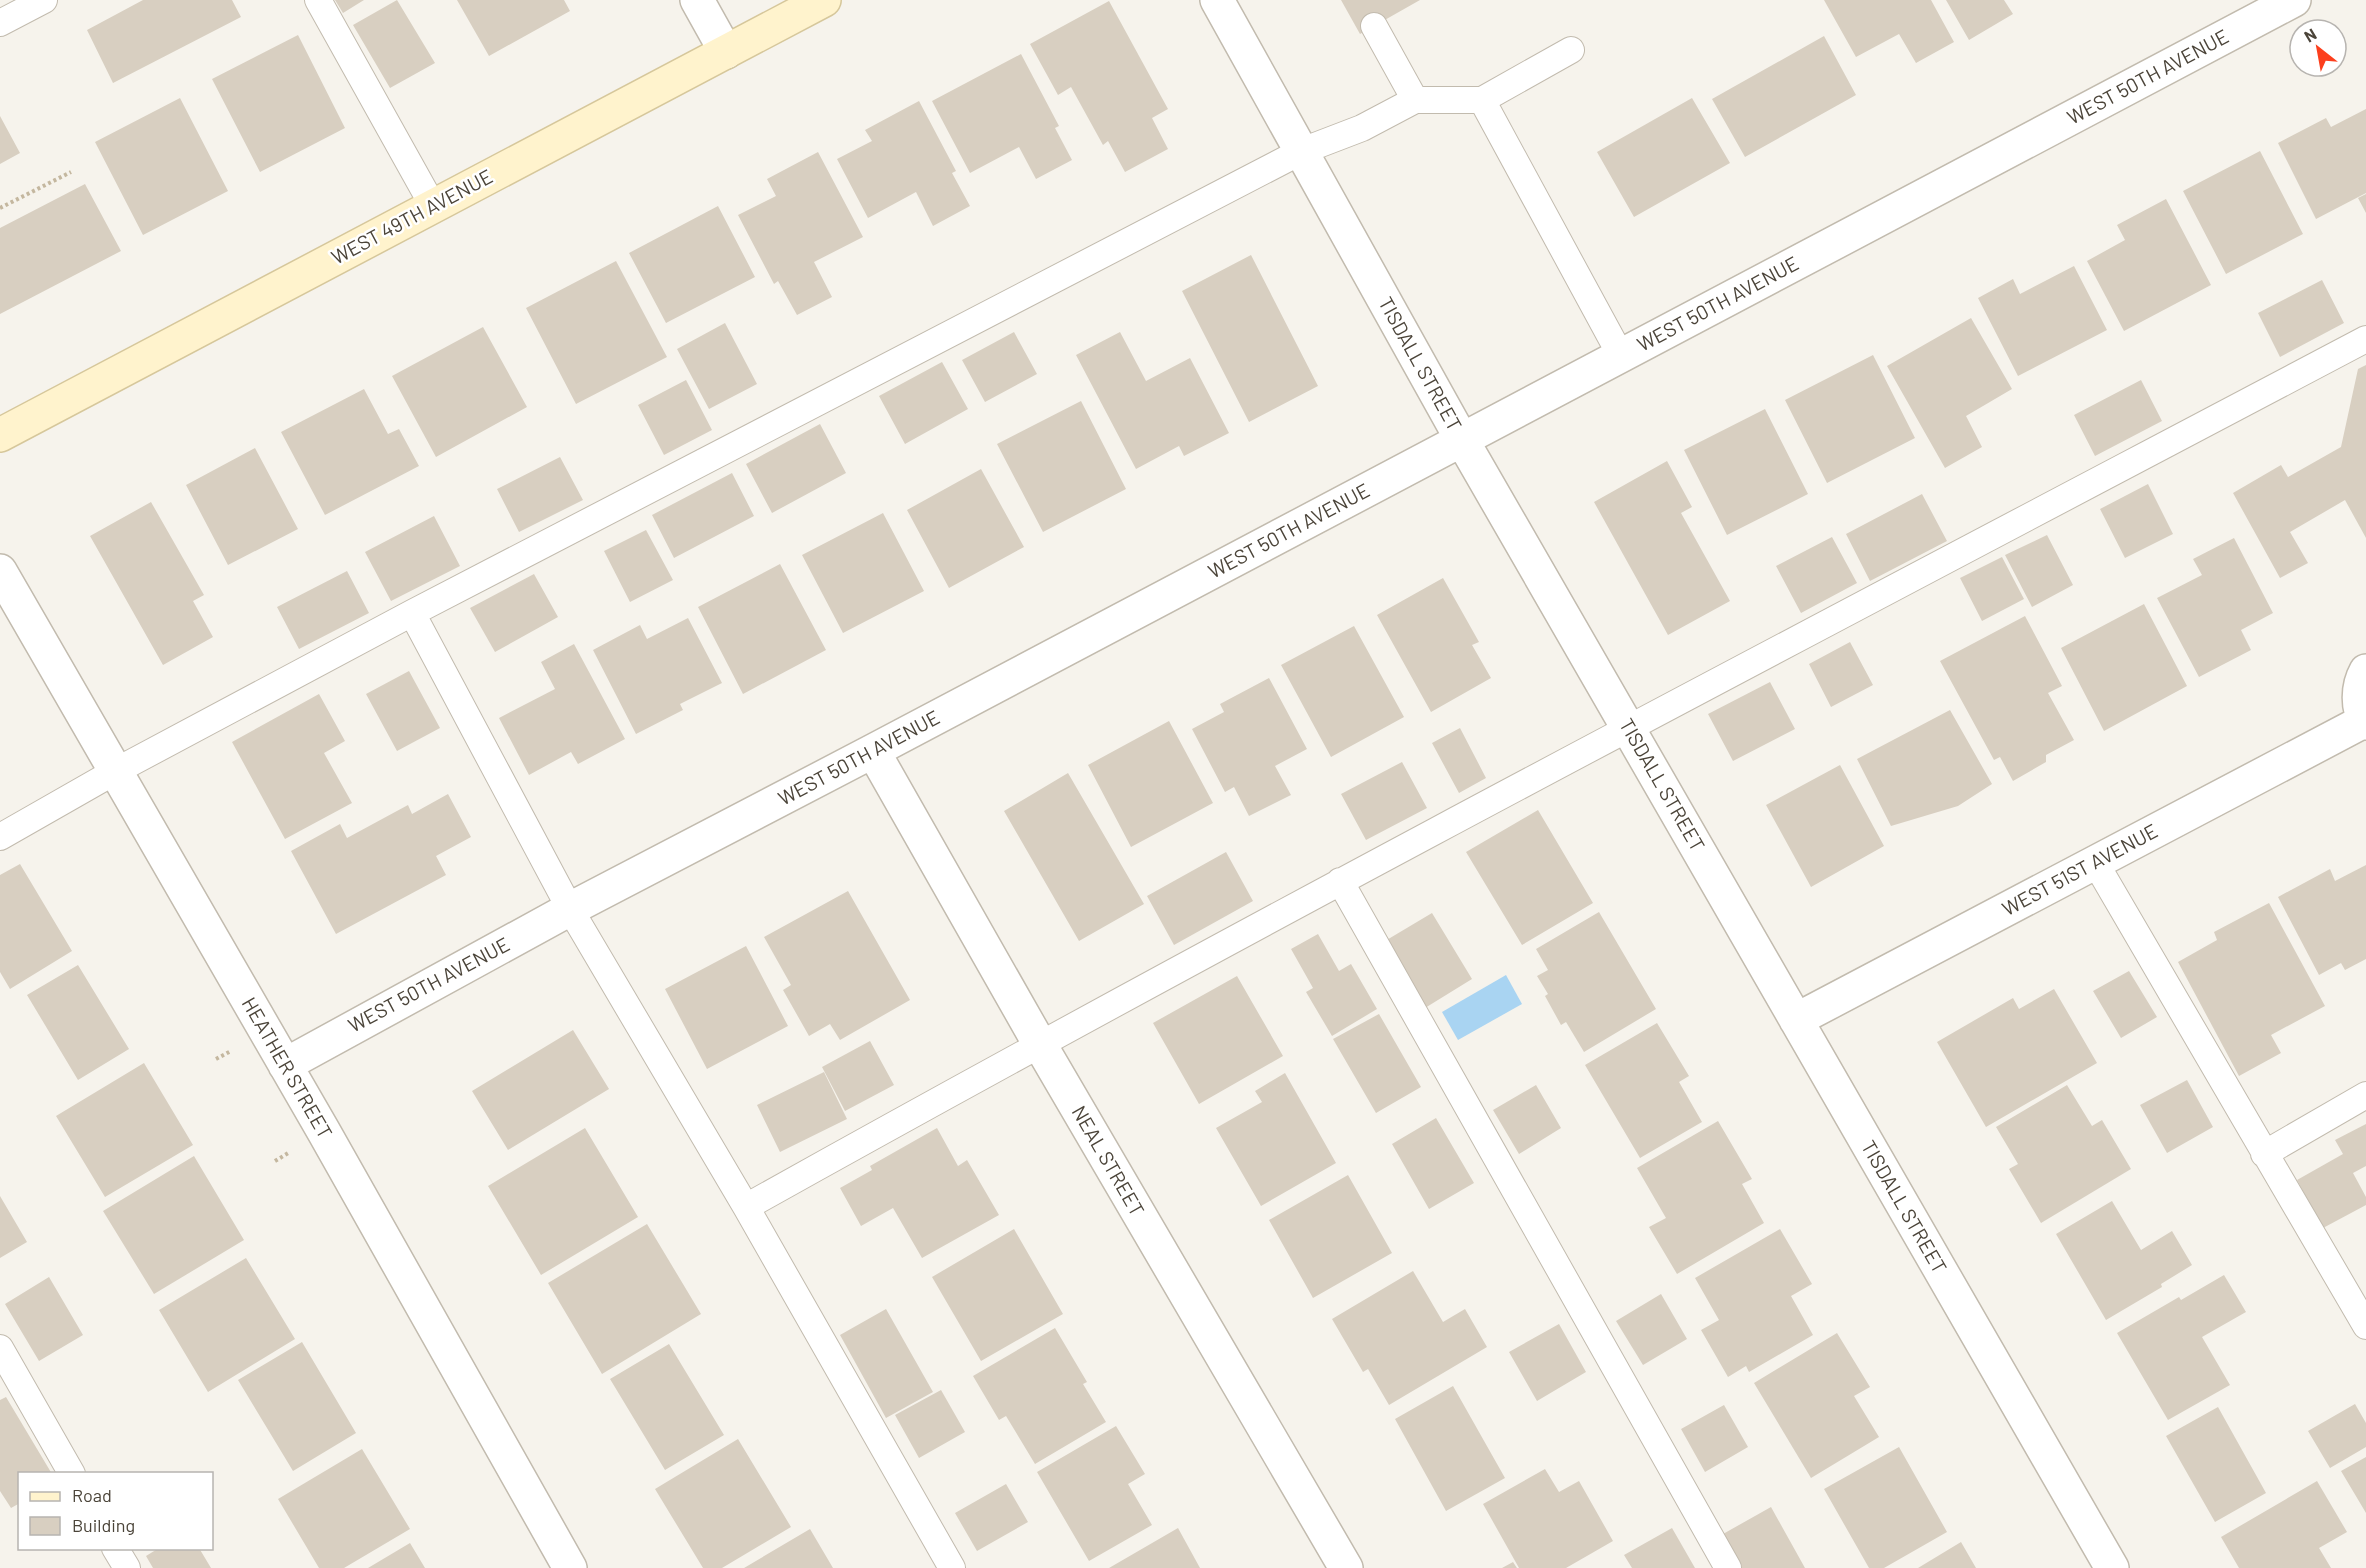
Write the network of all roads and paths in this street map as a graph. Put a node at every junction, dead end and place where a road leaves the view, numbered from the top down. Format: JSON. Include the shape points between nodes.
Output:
{"nodes":[{"id":1,"x":44,"y":0,"type":"edge"},
{"id":2,"x":318,"y":0,"type":"edge"},
{"id":3,"x":697,"y":0,"type":"edge"},
{"id":4,"x":824,"y":0,"type":"edge"},
{"id":5,"x":1217,"y":0,"type":"edge"},
{"id":6,"x":2294,"y":0,"type":"edge"},
{"id":7,"x":0,"y":23,"type":"edge"},
{"id":8,"x":1374,"y":26,"type":"dead end"},
{"id":9,"x":1571,"y":50,"type":"dead end"},
{"id":10,"x":726,"y":52,"type":"junction"},
{"id":11,"x":1415,"y":100,"type":"junction"},
{"id":12,"x":1482,"y":100,"type":"junction"},
{"id":13,"x":1302,"y":151,"type":"junction"},
{"id":14,"x":71,"y":172,"type":"dead end"},
{"id":15,"x":433,"y":206,"type":"junction"},
{"id":16,"x":0,"y":208,"type":"edge"},
{"id":17,"x":2366,"y":339,"type":"edge"},
{"id":18,"x":1621,"y":356,"type":"junction"},
{"id":19,"x":0,"y":435,"type":"edge"},
{"id":20,"x":1462,"y":440,"type":"junction"},
{"id":21,"x":0,"y":571,"type":"edge"},
{"id":22,"x":412,"y":613,"type":"junction"},
{"id":23,"x":2366,"y":671,"type":"edge"},
{"id":24,"x":2365,"y":722,"type":"edge"},
{"id":25,"x":1629,"y":728,"type":"junction"},
{"id":26,"x":873,"y":752,"type":"junction"},
{"id":27,"x":114,"y":772,"type":"junction"},
{"id":28,"x":0,"y":837,"type":"edge"},
{"id":29,"x":2095,"y":862,"type":"junction"},
{"id":30,"x":1340,"y":881,"type":"junction"},
{"id":31,"x":570,"y":909,"type":"junction"},
{"id":32,"x":1796,"y":1020,"type":"junction"},
{"id":33,"x":1039,"y":1043,"type":"junction"},
{"id":34,"x":240,"y":1046,"type":"dead end"},
{"id":35,"x":216,"y":1059,"type":"dead end"},
{"id":36,"x":285,"y":1065,"type":"junction"},
{"id":37,"x":2366,"y":1095,"type":"edge"},
{"id":38,"x":297,"y":1148,"type":"dead end"},
{"id":39,"x":2264,"y":1154,"type":"junction"},
{"id":40,"x":275,"y":1161,"type":"dead end"},
{"id":41,"x":747,"y":1207,"type":"junction"},
{"id":42,"x":2366,"y":1326,"type":"edge"},
{"id":43,"x":0,"y":1347,"type":"edge"},
{"id":44,"x":71,"y":1472,"type":"edge"},
{"id":45,"x":117,"y":1550,"type":"edge"},
{"id":46,"x":127,"y":1568,"type":"edge"},
{"id":47,"x":570,"y":1568,"type":"edge"},
{"id":48,"x":952,"y":1568,"type":"edge"},
{"id":49,"x":1346,"y":1568,"type":"edge"},
{"id":50,"x":1728,"y":1568,"type":"edge"},
{"id":51,"x":2112,"y":1568,"type":"edge"}],
"edges":[{"from":1,"to":7,"type":"lane"},
{"from":2,"to":15,"type":"lane"},
{"from":3,"to":10,"type":"street"},
{"from":4,"to":10,"type":"street","name":"WEST 49TH AVENUE"},
{"from":5,"to":13,"type":"street","name":"TISDALL STREET"},
{"from":6,"to":18,"type":"street","name":"WEST 50TH AVENUE"},
{"from":8,"to":11,"type":"lane"},
{"from":9,"to":12,"type":"lane"},
{"from":10,"to":15,"type":"street","name":"WEST 49TH AVENUE"},
{"from":11,"to":12,"type":"lane"},
{"from":11,"to":13,"type":"lane","via":[[1362,128]]},
{"from":12,"to":18,"type":"lane"},
{"from":13,"to":20,"type":"street","name":"TISDALL STREET"},
{"from":13,"to":22,"type":"lane"},
{"from":14,"to":16,"type":"path"},
{"from":15,"to":19,"type":"street","name":"WEST 49TH AVENUE"},
{"from":17,"to":25,"type":"lane"},
{"from":18,"to":20,"type":"street","name":"WEST 50TH AVENUE"},
{"from":20,"to":25,"type":"street","name":"TISDALL STREET"},
{"from":20,"to":26,"type":"street","name":"WEST 50TH AVENUE"},
{"from":21,"to":27,"type":"street","name":"HEATHER STREET"},
{"from":22,"to":27,"type":"lane"},
{"from":22,"to":31,"type":"lane"},
{"from":23,"to":24,"type":"street","name":"WEST 51ST AVENUE","via":[[2358,700]]},
{"from":24,"to":29,"type":"street","name":"WEST 51ST AVENUE"},
{"from":25,"to":30,"type":"lane"},
{"from":25,"to":32,"type":"street","name":"TISDALL STREET"},
{"from":26,"to":31,"type":"street","name":"WEST 50TH AVENUE"},
{"from":26,"to":33,"type":"street","name":"NEAL STREET"},
{"from":27,"to":28,"type":"lane"},
{"from":27,"to":36,"type":"street","name":"HEATHER STREET"},
{"from":29,"to":32,"type":"street","name":"WEST 51ST AVENUE"},
{"from":29,"to":39,"type":"lane"},
{"from":30,"to":33,"type":"lane"},
{"from":30,"to":50,"type":"lane"},
{"from":31,"to":36,"type":"street","name":"WEST 50TH AVENUE"},
{"from":31,"to":41,"type":"lane"},
{"from":32,"to":51,"type":"street","name":"TISDALL STREET"},
{"from":33,"to":41,"type":"lane"},
{"from":33,"to":49,"type":"street","name":"NEAL STREET"},
{"from":34,"to":35,"type":"path"},
{"from":36,"to":47,"type":"street","name":"HEATHER STREET"},
{"from":37,"to":39,"type":"lane"},
{"from":38,"to":40,"type":"path"},
{"from":39,"to":42,"type":"lane"},
{"from":41,"to":48,"type":"lane"},
{"from":43,"to":44,"type":"lane"},
{"from":45,"to":46,"type":"lane"}]}
